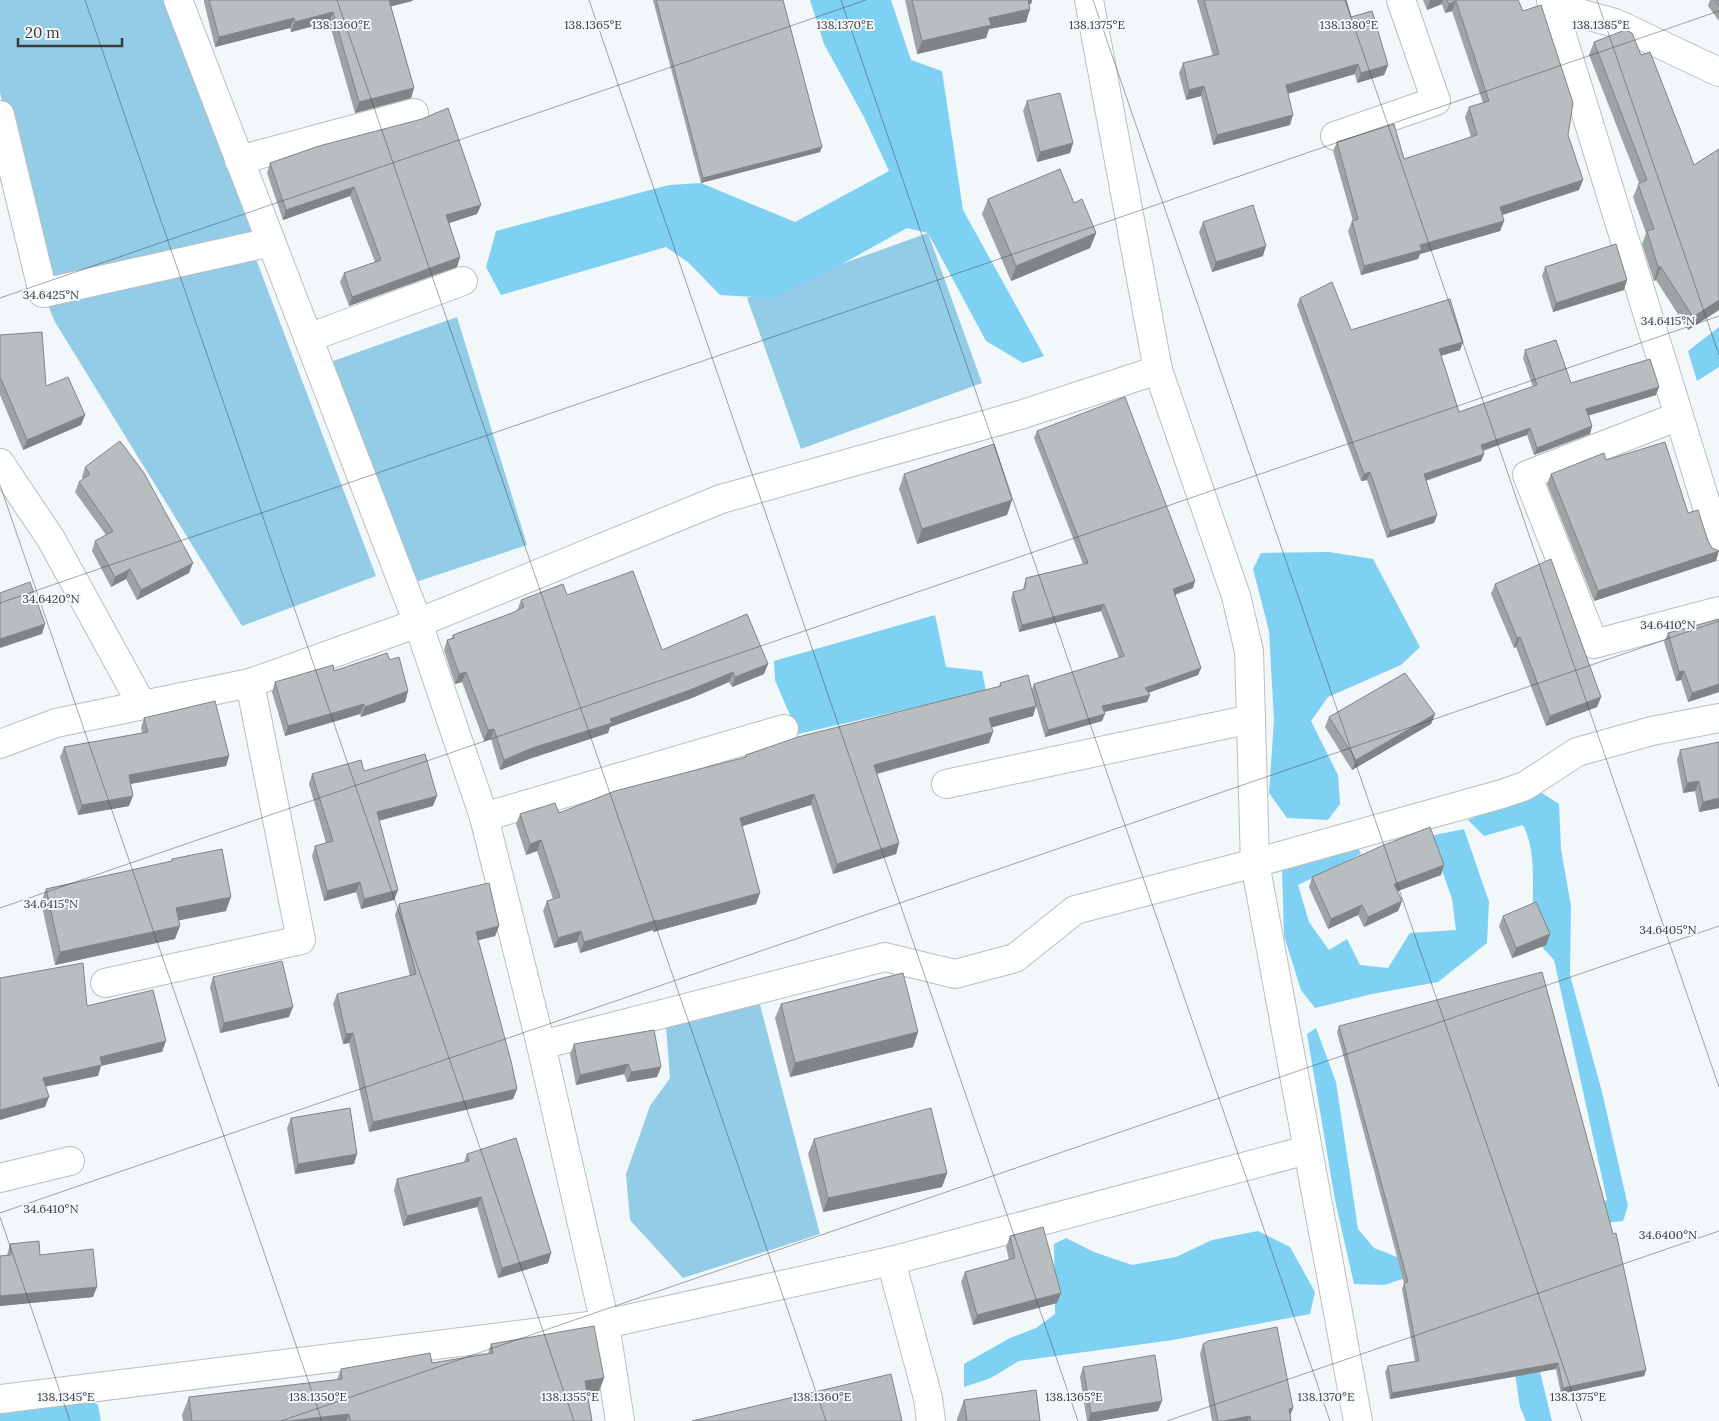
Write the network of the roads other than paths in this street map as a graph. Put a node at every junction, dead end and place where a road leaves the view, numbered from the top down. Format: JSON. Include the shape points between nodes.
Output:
{"nodes":[{"id":1,"x":178,"y":0,"type":"edge"},
{"id":2,"x":1089,"y":0,"type":"edge"},
{"id":3,"x":1401,"y":0,"type":"edge"},
{"id":4,"x":1552,"y":3,"type":"edge"},
{"id":5,"x":1719,"y":72,"type":"edge"},
{"id":6,"x":414,"y":113,"type":"dead end"},
{"id":7,"x":0,"y":115,"type":"edge"},
{"id":8,"x":1335,"y":136,"type":"dead end"},
{"id":9,"x":239,"y":160,"type":"junction"},
{"id":10,"x":271,"y":242,"type":"junction"},
{"id":11,"x":463,"y":281,"type":"dead end"},
{"id":12,"x":308,"y":338,"type":"junction"},
{"id":13,"x":1158,"y":370,"type":"junction"},
{"id":14,"x":1679,"y":416,"type":"junction"},
{"id":15,"x":0,"y":463,"type":"edge"},
{"id":16,"x":1719,"y":546,"type":"edge"},
{"id":17,"x":1719,"y":612,"type":"edge"},
{"id":18,"x":418,"y":623,"type":"junction"},
{"id":19,"x":250,"y":683,"type":"junction"},
{"id":20,"x":142,"y":705,"type":"junction"},
{"id":21,"x":1719,"y":718,"type":"edge"},
{"id":22,"x":1251,"y":719,"type":"junction"},
{"id":23,"x":784,"y":729,"type":"dead end"},
{"id":24,"x":0,"y":744,"type":"edge"},
{"id":25,"x":946,"y":784,"type":"dead end"},
{"id":26,"x":484,"y":816,"type":"junction"},
{"id":27,"x":1254,"y":863,"type":"junction"},
{"id":28,"x":105,"y":983,"type":"dead end"},
{"id":29,"x":541,"y":1046,"type":"junction"},
{"id":30,"x":1307,"y":1150,"type":"junction"},
{"id":31,"x":70,"y":1161,"type":"dead end"},
{"id":32,"x":0,"y":1178,"type":"edge"},
{"id":33,"x":891,"y":1261,"type":"junction"},
{"id":34,"x":605,"y":1324,"type":"junction"},
{"id":35,"x":0,"y":1399,"type":"edge"},
{"id":36,"x":620,"y":1421,"type":"edge"},
{"id":37,"x":931,"y":1421,"type":"edge"},
{"id":38,"x":1358,"y":1421,"type":"edge"}],
"edges":[{"from":1,"to":9,"type":"street"},
{"from":2,"to":13,"type":"street"},
{"from":3,"to":8,"type":"street","via":[[1436,102]]},
{"from":4,"to":5,"type":"street","via":[[1615,23]]},
{"from":4,"to":14,"type":"street"},
{"from":6,"to":9,"type":"street"},
{"from":7,"to":10,"type":"street","via":[[43,293]]},
{"from":9,"to":10,"type":"street"},
{"from":10,"to":12,"type":"street"},
{"from":11,"to":12,"type":"street"},
{"from":12,"to":18,"type":"street"},
{"from":13,"to":18,"type":"street","via":[[1020,415],[721,499]]},
{"from":13,"to":22,"type":"street","via":[[1236,596],[1249,651]]},
{"from":14,"to":16,"type":"street"},
{"from":14,"to":17,"type":"street","via":[[1526,475],[1594,644]]},
{"from":15,"to":20,"type":"street","via":[[51,538]]},
{"from":18,"to":19,"type":"street"},
{"from":18,"to":26,"type":"street"},
{"from":19,"to":20,"type":"street"},
{"from":19,"to":28,"type":"street","via":[[301,940]]},
{"from":20,"to":24,"type":"street","via":[[56,723]]},
{"from":21,"to":27,"type":"street","via":[[1652,730],[1577,752],[1518,789]]},
{"from":22,"to":25,"type":"street"},
{"from":22,"to":27,"type":"street"},
{"from":23,"to":26,"type":"street"},
{"from":26,"to":29,"type":"street"},
{"from":27,"to":29,"type":"street","via":[[1076,910],[1015,958],[955,974],[885,957]]},
{"from":27,"to":30,"type":"street"},
{"from":29,"to":34,"type":"street"},
{"from":30,"to":33,"type":"street"},
{"from":30,"to":38,"type":"street"},
{"from":31,"to":32,"type":"street"},
{"from":33,"to":34,"type":"street"},
{"from":33,"to":37,"type":"street","via":[[928,1398]]},
{"from":34,"to":35,"type":"street"},
{"from":34,"to":36,"type":"street"}]}
